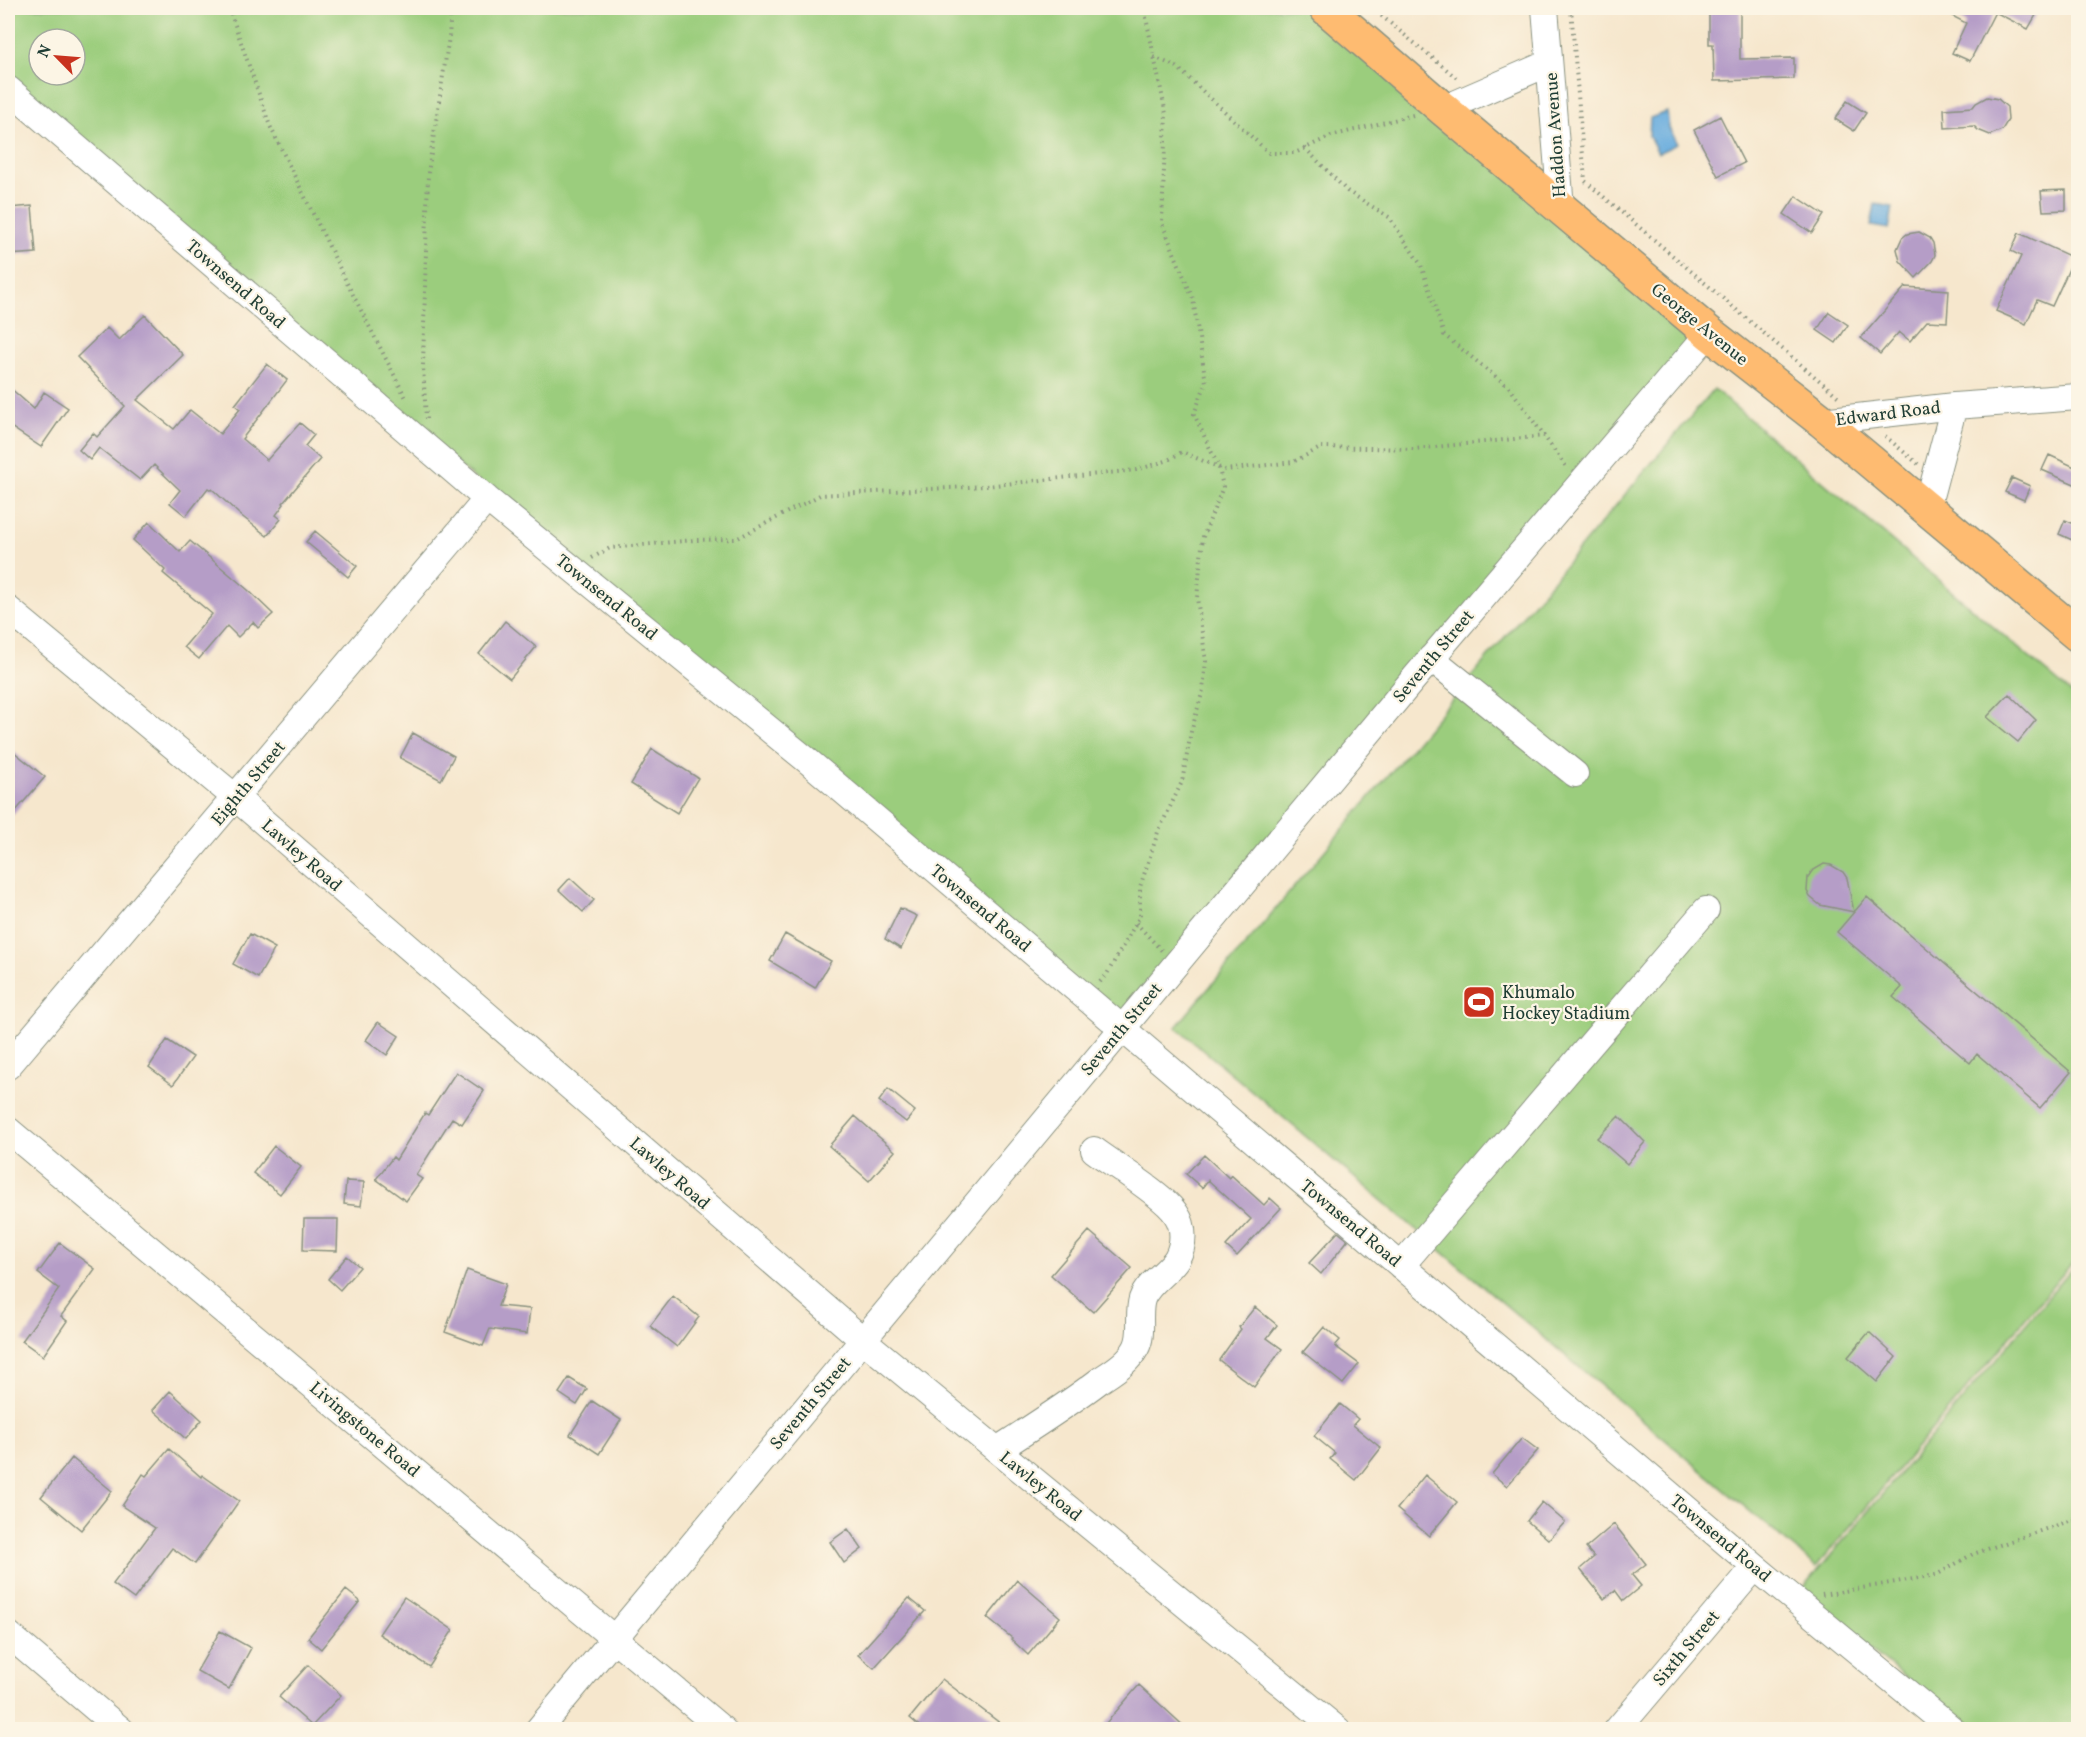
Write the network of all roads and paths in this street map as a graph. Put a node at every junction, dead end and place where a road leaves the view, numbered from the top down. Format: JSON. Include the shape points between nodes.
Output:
{"nodes":[{"id":1,"x":229,"y":8,"type":"edge"},
{"id":2,"x":451,"y":8,"type":"edge"},
{"id":3,"x":1144,"y":8,"type":"edge"},
{"id":4,"x":1326,"y":8,"type":"edge"},
{"id":5,"x":1372,"y":8,"type":"edge"},
{"id":6,"x":1545,"y":8,"type":"edge"},
{"id":7,"x":1571,"y":8,"type":"edge"},
{"id":8,"x":1154,"y":57,"type":"junction"},
{"id":9,"x":1550,"y":63,"type":"junction"},
{"id":10,"x":1460,"y":81,"type":"dead end"},
{"id":11,"x":8,"y":88,"type":"edge"},
{"id":12,"x":1443,"y":109,"type":"junction"},
{"id":13,"x":1305,"y":148,"type":"junction"},
{"id":14,"x":1561,"y":208,"type":"junction"},
{"id":15,"x":1709,"y":333,"type":"junction"},
{"id":16,"x":2079,"y":397,"type":"edge"},
{"id":17,"x":1953,"y":406,"type":"junction"},
{"id":18,"x":410,"y":407,"type":"dead end"},
{"id":19,"x":1861,"y":416,"type":"junction"},
{"id":20,"x":1822,"y":421,"type":"junction"},
{"id":21,"x":1544,"y":436,"type":"junction"},
{"id":22,"x":428,"y":448,"type":"junction"},
{"id":23,"x":1219,"y":468,"type":"junction"},
{"id":24,"x":1580,"y":485,"type":"junction"},
{"id":25,"x":487,"y":499,"type":"junction"},
{"id":26,"x":1927,"y":508,"type":"junction"},
{"id":27,"x":574,"y":570,"type":"junction"},
{"id":28,"x":8,"y":609,"type":"edge"},
{"id":29,"x":2079,"y":635,"type":"edge"},
{"id":30,"x":1431,"y":658,"type":"junction"},
{"id":31,"x":1575,"y":774,"type":"dead end"},
{"id":32,"x":236,"y":798,"type":"junction"},
{"id":33,"x":1706,"y":910,"type":"dead end"},
{"id":34,"x":1136,"y":923,"type":"junction"},
{"id":35,"x":1179,"y":959,"type":"junction"},
{"id":36,"x":1087,"y":999,"type":"junction"},
{"id":37,"x":1121,"y":1028,"type":"junction"},
{"id":38,"x":8,"y":1066,"type":"edge"},
{"id":39,"x":8,"y":1130,"type":"edge"},
{"id":40,"x":1094,"y":1150,"type":"dead end"},
{"id":41,"x":1401,"y":1266,"type":"junction"},
{"id":42,"x":863,"y":1340,"type":"junction"},
{"id":43,"x":997,"y":1450,"type":"junction"},
{"id":44,"x":2079,"y":1518,"type":"edge"},
{"id":45,"x":1755,"y":1567,"type":"junction"},
{"id":46,"x":1795,"y":1600,"type":"junction"},
{"id":47,"x":8,"y":1634,"type":"edge"},
{"id":48,"x":615,"y":1638,"type":"junction"},
{"id":49,"x":121,"y":1730,"type":"edge"},
{"id":50,"x":538,"y":1730,"type":"edge"},
{"id":51,"x":723,"y":1730,"type":"edge"},
{"id":52,"x":1338,"y":1730,"type":"edge"},
{"id":53,"x":1617,"y":1730,"type":"edge"},
{"id":54,"x":1953,"y":1730,"type":"edge"}],
"edges":[{"from":1,"to":18,"type":"path","via":[[270,126]]},
{"from":2,"to":22,"type":"path","via":[[428,174],[423,366]]},
{"from":3,"to":8,"type":"path"},
{"from":4,"to":12,"type":"main road","name":"George Avenue"},
{"from":5,"to":10,"type":"path"},
{"from":6,"to":9,"type":"street","name":"Haddon Avenue"},
{"from":7,"to":19,"type":"path","via":[[1585,181]]},
{"from":8,"to":13,"type":"path","via":[[1177,68],[1269,153],[1295,153]]},
{"from":8,"to":23,"type":"path","via":[[1166,114],[1162,223],[1192,299],[1206,383],[1194,414]]},
{"from":9,"to":12,"type":"street","name":"Haddon Avenue"},
{"from":9,"to":14,"type":"street","name":"Haddon Avenue"},
{"from":11,"to":22,"type":"street","name":"Townsend Road"},
{"from":12,"to":13,"type":"path","via":[[1391,119],[1331,136]]},
{"from":12,"to":14,"type":"main road","name":"George Avenue"},
{"from":13,"to":21,"type":"path","via":[[1347,191],[1389,218],[1421,265],[1444,335],[1510,388]]},
{"from":14,"to":15,"type":"main road","name":"George Avenue"},
{"from":15,"to":20,"type":"main road","name":"George Avenue"},
{"from":15,"to":24,"type":"street","name":"Seventh Street"},
{"from":16,"to":17,"type":"street","name":"Edward Road"},
{"from":17,"to":19,"type":"street","name":"Edward Road"},
{"from":17,"to":26,"type":"street","name":"Edward Road"},
{"from":19,"to":20,"type":"street","name":"Edward Road"},
{"from":20,"to":26,"type":"main road","name":"George Avenue"},
{"from":21,"to":23,"type":"path","via":[[1415,449],[1322,447],[1293,462]]},
{"from":21,"to":24,"type":"path"},
{"from":22,"to":25,"type":"street","name":"Townsend Road"},
{"from":23,"to":27,"type":"path","via":[[1182,452],[1136,470],[986,486],[820,495],[736,539],[610,548]]},
{"from":23,"to":34,"type":"path","via":[[1223,487],[1203,537],[1197,598],[1206,661],[1203,690],[1182,782],[1158,832],[1140,887],[1140,916]]},
{"from":24,"to":30,"type":"street","name":"Seventh Street"},
{"from":25,"to":27,"type":"street","name":"Townsend Road"},
{"from":25,"to":32,"type":"street","name":"Eighth Street"},
{"from":26,"to":29,"type":"main road","name":"George Avenue"},
{"from":27,"to":36,"type":"street","name":"Townsend Road","via":[[808,761]]},
{"from":28,"to":32,"type":"street","name":"Lawley Road"},
{"from":30,"to":31,"type":"street"},
{"from":30,"to":35,"type":"street","name":"Seventh Street"},
{"from":32,"to":38,"type":"street","name":"Eighth Street"},
{"from":32,"to":42,"type":"street","name":"Lawley Road"},
{"from":33,"to":41,"type":"street"},
{"from":34,"to":35,"type":"path","via":[[1160,951]]},
{"from":34,"to":36,"type":"path","via":[[1107,974]]},
{"from":35,"to":37,"type":"street","name":"Seventh Street"},
{"from":36,"to":37,"type":"street","name":"Townsend Road"},
{"from":37,"to":41,"type":"street","name":"Townsend Road"},
{"from":37,"to":42,"type":"street","name":"Seventh Street"},
{"from":39,"to":48,"type":"street","name":"Livingstone Road"},
{"from":40,"to":43,"type":"street","via":[[1162,1199],[1177,1215],[1184,1234],[1177,1257],[1142,1299],[1140,1336],[1127,1360]]},
{"from":41,"to":45,"type":"street","name":"Townsend Road"},
{"from":42,"to":43,"type":"street","name":"Lawley Road"},
{"from":42,"to":48,"type":"street","name":"Seventh Street"},
{"from":43,"to":52,"type":"street","name":"Lawley Road"},
{"from":44,"to":46,"type":"path","via":[[1973,1554],[1936,1575]]},
{"from":45,"to":46,"type":"street","name":"Townsend Road"},
{"from":45,"to":53,"type":"street","name":"Sixth Street"},
{"from":46,"to":54,"type":"street","name":"Townsend Road"},
{"from":47,"to":49,"type":"street"},
{"from":48,"to":50,"type":"street","name":"Seventh Street"},
{"from":48,"to":51,"type":"street","name":"Livingstone Road"}]}
